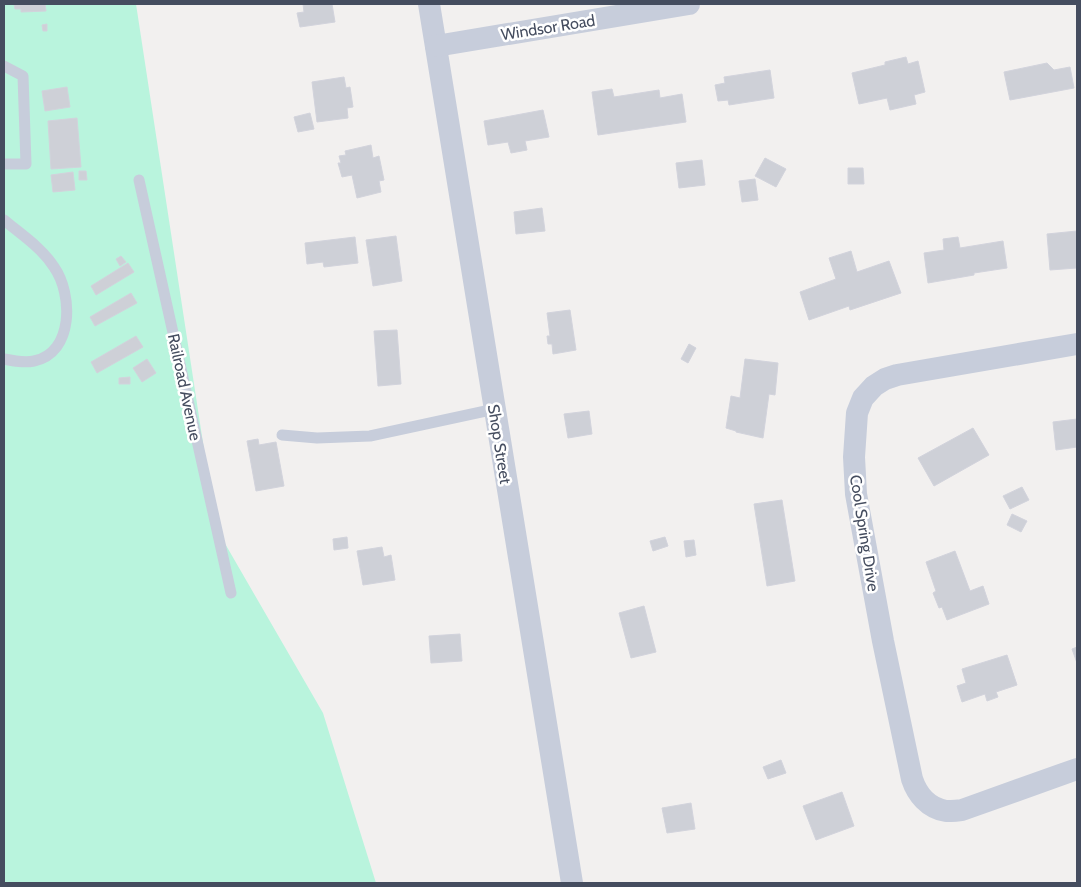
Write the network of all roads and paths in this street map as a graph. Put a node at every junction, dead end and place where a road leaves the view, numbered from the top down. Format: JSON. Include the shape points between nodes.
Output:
{"nodes":[{"id":1,"x":429,"y":4,"type":"edge"},
{"id":2,"x":689,"y":4,"type":"edge"},
{"id":3,"x":436,"y":46,"type":"junction"},
{"id":4,"x":4,"y":66,"type":"edge"},
{"id":5,"x":4,"y":164,"type":"edge"},
{"id":6,"x":139,"y":180,"type":"dead end"},
{"id":7,"x":4,"y":220,"type":"edge"},
{"id":8,"x":1077,"y":344,"type":"edge"},
{"id":9,"x":4,"y":360,"type":"edge"},
{"id":10,"x":495,"y":409,"type":"junction"},
{"id":11,"x":282,"y":435,"type":"dead end"},
{"id":12,"x":231,"y":593,"type":"dead end"},
{"id":13,"x":1077,"y":769,"type":"edge"},
{"id":14,"x":572,"y":883,"type":"edge"}],
"edges":[{"from":1,"to":3,"type":"street","name":"Shop Street"},
{"from":2,"to":3,"type":"street","name":"Windsor Road"},
{"from":3,"to":10,"type":"street","name":"Shop Street"},
{"from":4,"to":5,"type":"lane","via":[[23,76],[26,164]]},
{"from":6,"to":12,"type":"lane","name":"Railroad Avenue"},
{"from":7,"to":9,"type":"lane","via":[[44,253],[56,269],[64,287],[67,307],[59,346],[35,361]]},
{"from":8,"to":13,"type":"street","name":"Cool Spring Drive","via":[[885,379],[863,398],[857,413],[854,457],[856,494],[883,641],[915,787],[921,796],[932,806],[945,811],[962,810]]},
{"from":10,"to":11,"type":"lane","via":[[370,436],[317,438]]},
{"from":10,"to":14,"type":"street","name":"Shop Street"}]}
